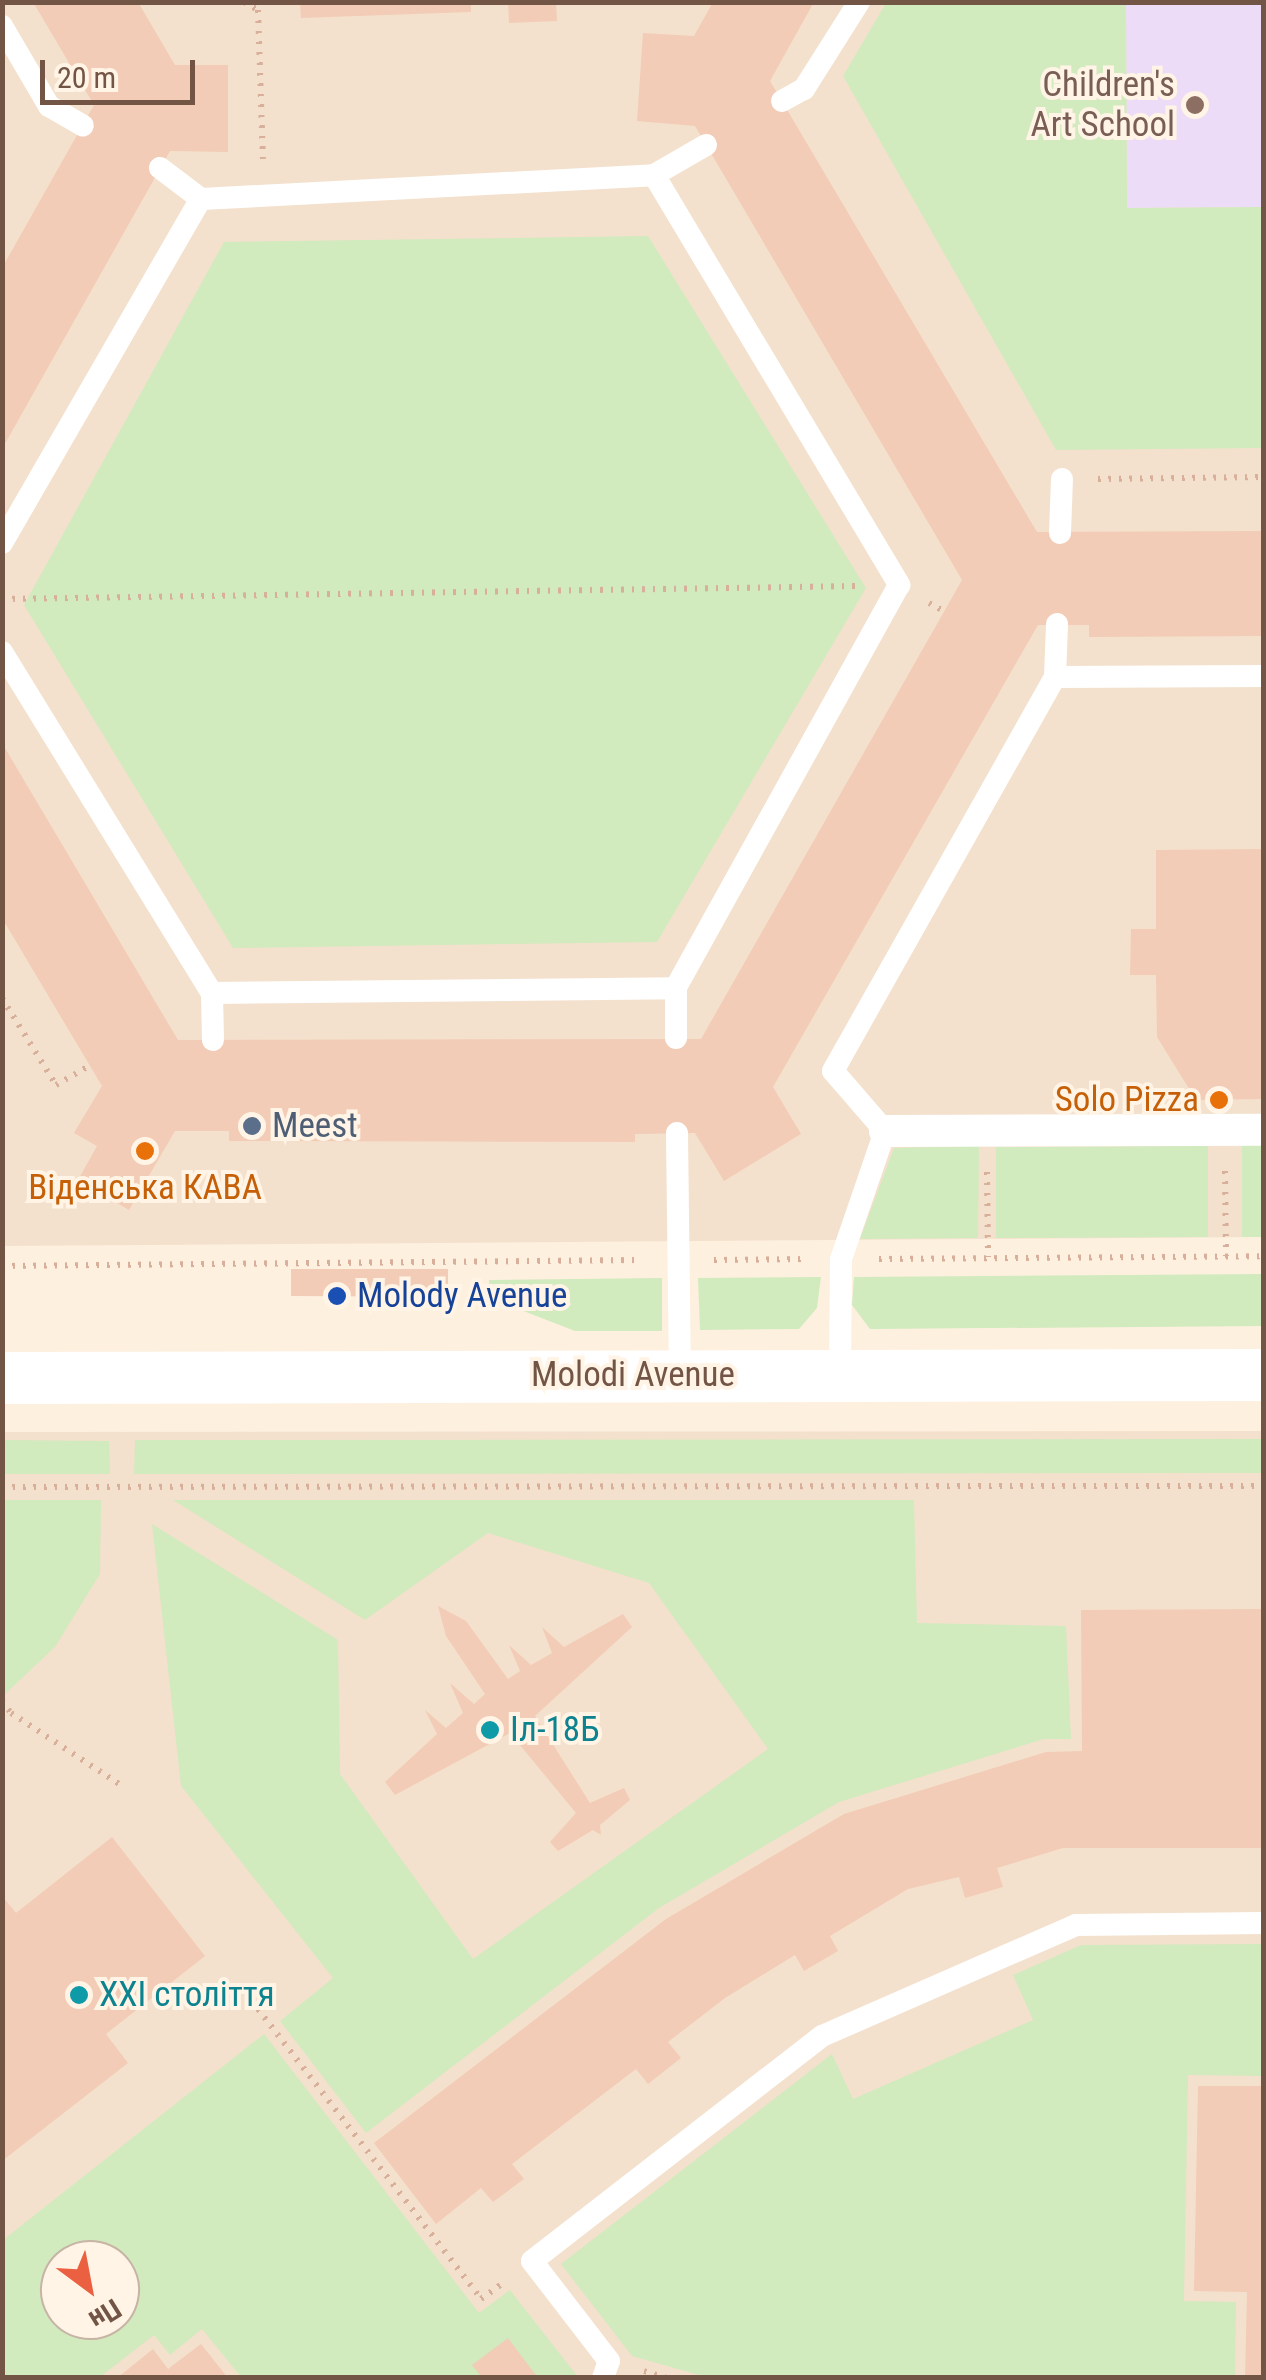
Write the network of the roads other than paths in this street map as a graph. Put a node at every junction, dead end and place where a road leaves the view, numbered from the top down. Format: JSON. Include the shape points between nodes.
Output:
{"nodes":[{"id":1,"x":858,"y":2,"type":"edge"},
{"id":2,"x":2,"y":26,"type":"edge"},
{"id":3,"x":782,"y":101,"type":"dead end"},
{"id":4,"x":83,"y":126,"type":"dead end"},
{"id":5,"x":706,"y":146,"type":"dead end"},
{"id":6,"x":160,"y":168,"type":"dead end"},
{"id":7,"x":654,"y":175,"type":"junction"},
{"id":8,"x":201,"y":199,"type":"junction"},
{"id":9,"x":1062,"y":479,"type":"road end"},
{"id":10,"x":1060,"y":532,"type":"dead end"},
{"id":11,"x":2,"y":543,"type":"edge"},
{"id":12,"x":1057,"y":624,"type":"dead end"},
{"id":13,"x":2,"y":652,"type":"edge"},
{"id":14,"x":1264,"y":676,"type":"edge"},
{"id":15,"x":1055,"y":677,"type":"junction"},
{"id":16,"x":676,"y":988,"type":"junction"},
{"id":17,"x":212,"y":993,"type":"junction"},
{"id":18,"x":676,"y":1038,"type":"dead end"},
{"id":19,"x":213,"y":1040,"type":"dead end"},
{"id":20,"x":1264,"y":1130,"type":"edge"},
{"id":21,"x":885,"y":1131,"type":"junction"},
{"id":22,"x":677,"y":1133,"type":"dead end"},
{"id":23,"x":680,"y":1374,"type":"junction"},
{"id":24,"x":840,"y":1374,"type":"junction"},
{"id":25,"x":1264,"y":1375,"type":"edge"},
{"id":26,"x":2,"y":1378,"type":"edge"},
{"id":27,"x":1264,"y":1924,"type":"edge"},
{"id":28,"x":602,"y":2378,"type":"edge"}],
"edges":[{"from":1,"to":3,"type":"lane","via":[[804,88]]},
{"from":2,"to":4,"type":"lane","via":[[49,106]]},
{"from":5,"to":7,"type":"lane"},
{"from":6,"to":8,"type":"lane"},
{"from":7,"to":8,"type":"lane"},
{"from":7,"to":16,"type":"lane","via":[[898,585]]},
{"from":8,"to":11,"type":"lane"},
{"from":9,"to":10,"type":"lane"},
{"from":12,"to":15,"type":"lane"},
{"from":13,"to":17,"type":"lane"},
{"from":14,"to":15,"type":"lane"},
{"from":15,"to":21,"type":"lane","via":[[833,1072]]},
{"from":16,"to":17,"type":"lane"},
{"from":16,"to":18,"type":"lane"},
{"from":17,"to":19,"type":"lane"},
{"from":20,"to":21,"type":"street"},
{"from":21,"to":24,"type":"lane","via":[[840,1259]]},
{"from":22,"to":23,"type":"lane"},
{"from":23,"to":24,"type":"street","name":"Molodi Avenue"},
{"from":23,"to":26,"type":"street","name":"Molodi Avenue"},
{"from":24,"to":25,"type":"street","name":"Molodi Avenue"},
{"from":27,"to":28,"type":"lane","via":[[1076,1925],[822,2036],[532,2261],[609,2361]]}]}
